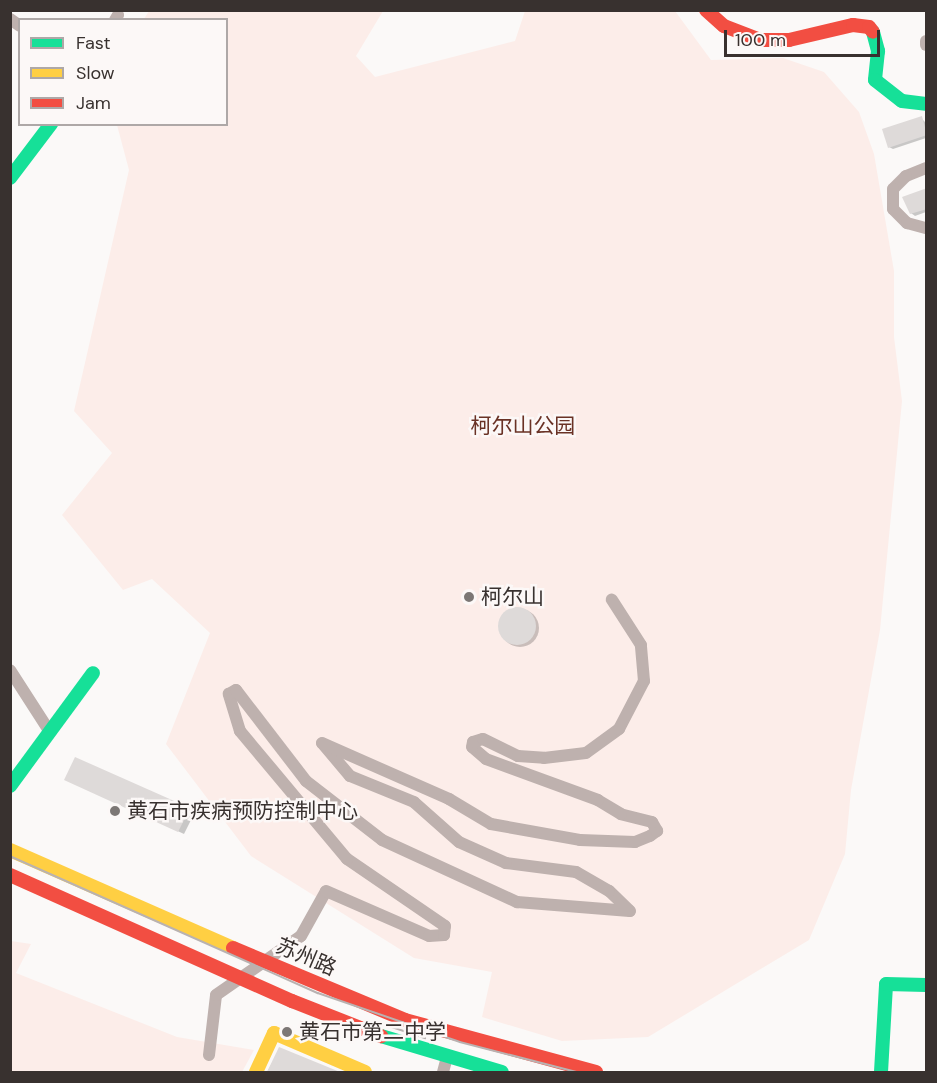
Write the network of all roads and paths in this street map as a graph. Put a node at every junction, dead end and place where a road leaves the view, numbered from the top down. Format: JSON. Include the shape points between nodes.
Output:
{"nodes":[{"id":1,"x":706,"y":10,"type":"edge"},
{"id":2,"x":927,"y":104,"type":"edge"},
{"id":3,"x":49,"y":126,"type":"edge"},
{"id":4,"x":927,"y":168,"type":"edge"},
{"id":5,"x":10,"y":178,"type":"edge"},
{"id":6,"x":927,"y":228,"type":"edge"},
{"id":7,"x":612,"y":600,"type":"dead end"},
{"id":8,"x":10,"y":670,"type":"edge"},
{"id":9,"x":93,"y":673,"type":"dead end"},
{"id":10,"x":50,"y":732,"type":"junction"},
{"id":11,"x":10,"y":786,"type":"edge"},
{"id":12,"x":10,"y":850,"type":"edge"},
{"id":13,"x":10,"y":875,"type":"edge"},
{"id":14,"x":927,"y":985,"type":"edge"},
{"id":15,"x":209,"y":1055,"type":"dead end"},
{"id":16,"x":447,"y":1057,"type":"junction"},
{"id":17,"x":256,"y":1072,"type":"edge"},
{"id":18,"x":365,"y":1072,"type":"edge"},
{"id":19,"x":443,"y":1072,"type":"edge"},
{"id":20,"x":502,"y":1072,"type":"edge"},
{"id":21,"x":596,"y":1072,"type":"edge"},
{"id":22,"x":881,"y":1072,"type":"edge"}],
"edges":[{"from":1,"to":2,"type":"main road","via":[[724,26],[760,40],[789,40],[853,25],[868,27],[874,33],[878,51],[874,80],[902,101]]},
{"from":3,"to":5,"type":"main road"},
{"from":4,"to":6,"type":"street","via":[[906,176],[893,189],[893,209],[907,223]]},
{"from":7,"to":15,"type":"street","via":[[641,645],[644,681],[619,729],[586,753],[544,758],[518,756],[483,739],[473,742],[472,747],[486,759],[598,800],[621,814],[652,822],[657,831],[650,837],[635,842],[595,841],[491,824],[449,799],[322,743],[350,776],[414,802],[459,842],[506,862],[576,872],[609,891],[630,911],[517,902],[382,840],[306,781],[236,690],[229,694],[240,730],[347,859],[442,922],[444,932],[440,937],[429,936],[326,891],[301,936],[216,995]]},
{"from":8,"to":10,"type":"street"},
{"from":9,"to":10,"type":"main road"},
{"from":10,"to":11,"type":"main road"},
{"from":12,"to":21,"type":"main road","name":"苏州路","via":[[405,1020]]},
{"from":13,"to":16,"type":"main road","via":[[292,1001],[404,1045]]},
{"from":14,"to":22,"type":"main road","via":[[886,984]]},
{"from":16,"to":19,"type":"street"},
{"from":16,"to":20,"type":"main road"},
{"from":17,"to":18,"type":"main road","via":[[274,1033]]}]}
